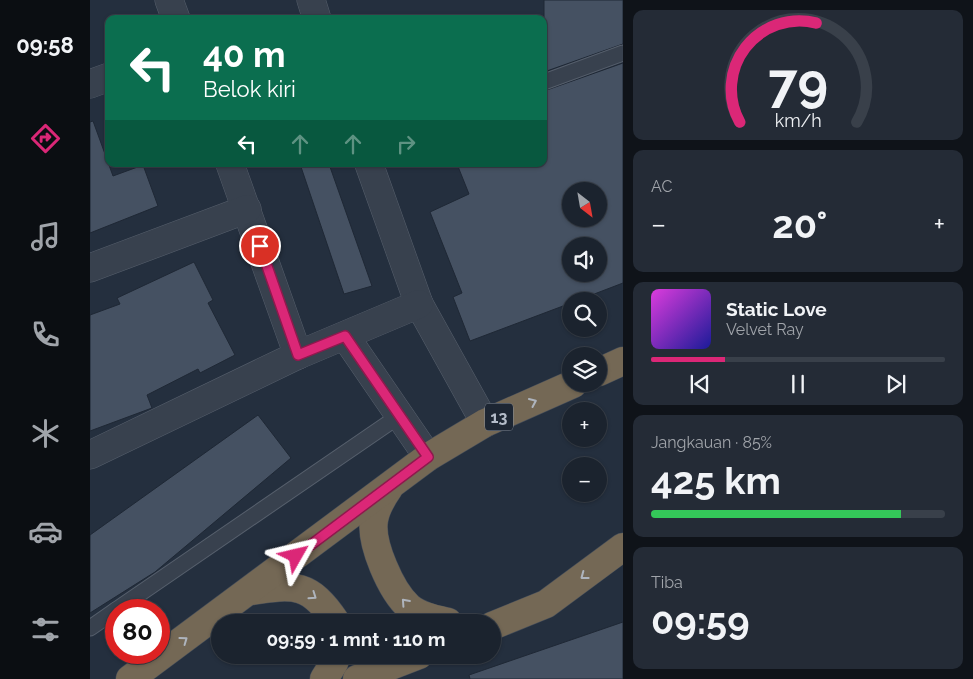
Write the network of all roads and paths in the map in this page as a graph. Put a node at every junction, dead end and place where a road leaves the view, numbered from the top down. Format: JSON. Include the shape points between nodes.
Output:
{"nodes":[{"id":1,"x":311,"y":0,"type":"edge"},
{"id":2,"x":316,"y":15,"type":"edge"},
{"id":3,"x":623,"y":53,"type":"edge"},
{"id":4,"x":105,"y":78,"type":"edge"},
{"id":5,"x":547,"y":81,"type":"edge"},
{"id":6,"x":90,"y":84,"type":"edge"},
{"id":7,"x":231,"y":167,"type":"edge"},
{"id":8,"x":370,"y":167,"type":"edge"},
{"id":9,"x":247,"y":209,"type":"junction"},
{"id":10,"x":90,"y":268,"type":"edge"},
{"id":11,"x":420,"y":304,"type":"junction"},
{"id":12,"x":345,"y":336,"type":"junction"},
{"id":13,"x":298,"y":355,"type":"junction"},
{"id":14,"x":623,"y":361,"type":"edge"},
{"id":15,"x":607,"y":368,"type":"edge"},
{"id":16,"x":562,"y":389,"type":"edge"},
{"id":17,"x":399,"y":416,"type":"junction"},
{"id":18,"x":485,"y":423,"type":"junction"},
{"id":19,"x":90,"y":455,"type":"edge"},
{"id":20,"x":428,"y":457,"type":"junction"},
{"id":21,"x":391,"y":486,"type":"junction"},
{"id":22,"x":623,"y":547,"type":"edge"},
{"id":23,"x":249,"y":592,"type":"junction"},
{"id":24,"x":132,"y":599,"type":"edge"},
{"id":25,"x":331,"y":614,"type":"edge"},
{"id":26,"x":421,"y":614,"type":"edge"},
{"id":27,"x":105,"y":618,"type":"edge"},
{"id":28,"x":501,"y":623,"type":"edge"},
{"id":29,"x":90,"y":628,"type":"edge"},
{"id":30,"x":333,"y":664,"type":"edge"},
{"id":31,"x":396,"y":664,"type":"edge"},
{"id":32,"x":130,"y":679,"type":"edge"},
{"id":33,"x":324,"y":679,"type":"edge"},
{"id":34,"x":357,"y":679,"type":"edge"}],
"edges":[{"from":1,"to":2,"type":"street"},
{"from":3,"to":5,"type":"lane"},
{"from":4,"to":6,"type":"street"},
{"from":7,"to":9,"type":"street"},
{"from":8,"to":11,"type":"street"},
{"from":9,"to":10,"type":"street"},
{"from":9,"to":13,"type":"street"},
{"from":11,"to":12,"type":"street"},
{"from":11,"to":18,"type":"street"},
{"from":12,"to":13,"type":"street"},
{"from":12,"to":17,"type":"street"},
{"from":13,"to":19,"type":"street"},
{"from":14,"to":15,"type":"highway"},
{"from":18,"to":16,"type":"highway","number":"13","one_way":true},
{"from":17,"to":20,"type":"street"},
{"from":17,"to":24,"type":"lane"},
{"from":18,"to":20,"type":"highway","number":"13"},
{"from":20,"to":21,"type":"highway","number":"13"},
{"from":21,"to":23,"type":"highway","number":"13"},
{"from":26,"to":21,"type":"highway","one_way":true,"via":[[409,607],[397,592],[375,541],[374,521],[380,500]]},
{"from":22,"to":28,"type":"highway","one_way":true,"via":[[546,604]]},
{"from":23,"to":25,"type":"highway","one_way":true,"via":[[281,587],[309,592]]},
{"from":32,"to":23,"type":"highway","number":"13","one_way":true},
{"from":27,"to":29,"type":"lane"},
{"from":30,"to":33,"type":"highway"},
{"from":31,"to":34,"type":"highway"}]}
